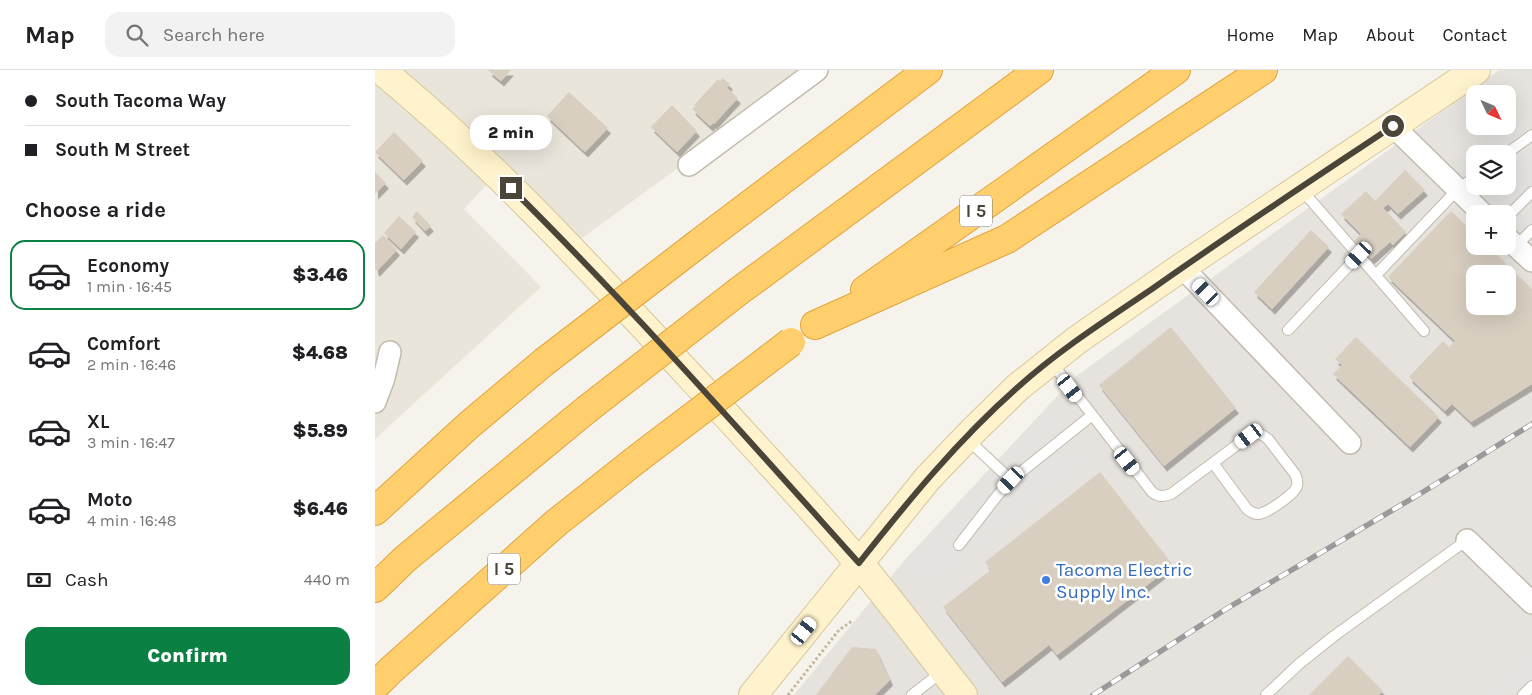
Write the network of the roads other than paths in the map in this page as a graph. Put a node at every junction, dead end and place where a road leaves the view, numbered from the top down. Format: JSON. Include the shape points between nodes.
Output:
{"nodes":[{"id":1,"x":817,"y":70,"type":"edge"},
{"id":2,"x":928,"y":70,"type":"edge"},
{"id":3,"x":1039,"y":70,"type":"edge"},
{"id":4,"x":1155,"y":70,"type":"edge"},
{"id":5,"x":1176,"y":70,"type":"edge"},
{"id":6,"x":1263,"y":70,"type":"edge"},
{"id":7,"x":1476,"y":70,"type":"edge"},
{"id":8,"x":792,"y":76,"type":"edge"},
{"id":9,"x":380,"y":77,"type":"edge"},
{"id":10,"x":1137,"y":97,"type":"junction"},
{"id":11,"x":1393,"y":126,"type":"junction"},
{"id":12,"x":1532,"y":135,"type":"edge"},
{"id":13,"x":1516,"y":147,"type":"edge"},
{"id":14,"x":689,"y":165,"type":"dead end"},
{"id":15,"x":1466,"y":183,"type":"edge"},
{"id":16,"x":1301,"y":188,"type":"junction"},
{"id":17,"x":1458,"y":189,"type":"junction"},
{"id":18,"x":1532,"y":192,"type":"edge"},
{"id":19,"x":1474,"y":205,"type":"edge"},
{"id":20,"x":1516,"y":208,"type":"edge"},
{"id":21,"x":1532,"y":230,"type":"edge"},
{"id":22,"x":1516,"y":240,"type":"edge"},
{"id":23,"x":1516,"y":246,"type":"edge"},
{"id":24,"x":1359,"y":255,"type":"junction"},
{"id":25,"x":1532,"y":261,"type":"edge"},
{"id":26,"x":1183,"y":267,"type":"junction"},
{"id":27,"x":1376,"y":275,"type":"junction"},
{"id":28,"x":815,"y":325,"type":"junction"},
{"id":29,"x":1288,"y":330,"type":"dead end"},
{"id":30,"x":1424,"y":330,"type":"dead end"},
{"id":31,"x":390,"y":352,"type":"dead end"},
{"id":32,"x":1050,"y":361,"type":"junction"},
{"id":33,"x":375,"y":402,"type":"edge"},
{"id":34,"x":1091,"y":416,"type":"junction"},
{"id":35,"x":966,"y":438,"type":"junction"},
{"id":36,"x":1350,"y":443,"type":"dead end"},
{"id":37,"x":1213,"y":463,"type":"junction"},
{"id":38,"x":1011,"y":480,"type":"junction"},
{"id":39,"x":375,"y":511,"type":"edge"},
{"id":40,"x":1467,"y":540,"type":"joint"},
{"id":41,"x":959,"y":545,"type":"dead end"},
{"id":42,"x":859,"y":563,"type":"junction"},
{"id":43,"x":375,"y":588,"type":"edge"},
{"id":44,"x":1532,"y":603,"type":"edge"},
{"id":45,"x":955,"y":685,"type":"edge"},
{"id":46,"x":375,"y":686,"type":"edge"},
{"id":47,"x":1532,"y":686,"type":"edge"},
{"id":48,"x":753,"y":695,"type":"edge"},
{"id":49,"x":912,"y":695,"type":"edge"},
{"id":50,"x":1267,"y":695,"type":"edge"},
{"id":51,"x":1523,"y":695,"type":"edge"}],
"edges":[{"from":1,"to":8,"type":"street"},
{"from":2,"to":39,"type":"highway","bridge":true,"via":[[544,362]]},
{"from":3,"to":43,"type":"highway","bridge":true,"via":[[739,290],[586,410],[405,559]]},
{"from":4,"to":10,"type":"highway"},
{"from":5,"to":10,"type":"highway","number":"I 5"},
{"from":6,"to":28,"type":"highway","via":[[1007,239]]},
{"from":7,"to":11,"type":"main road"},
{"from":8,"to":14,"type":"street"},
{"from":9,"to":42,"type":"main road","via":[[468,146],[570,247]]},
{"from":10,"to":28,"type":"highway","number":"I 5"},
{"from":11,"to":16,"type":"main road"},
{"from":11,"to":17,"type":"street"},
{"from":12,"to":13,"type":"lane"},
{"from":15,"to":17,"type":"lane"},
{"from":16,"to":24,"type":"lane"},
{"from":16,"to":26,"type":"main road"},
{"from":17,"to":19,"type":"street"},
{"from":17,"to":27,"type":"lane"},
{"from":18,"to":20,"type":"lane"},
{"from":21,"to":22,"type":"lane"},
{"from":23,"to":25,"type":"street"},
{"from":24,"to":27,"type":"lane"},
{"from":24,"to":29,"type":"lane"},
{"from":26,"to":32,"type":"main road"},
{"from":26,"to":36,"type":"street"},
{"from":27,"to":30,"type":"lane"},
{"from":28,"to":46,"type":"highway","number":"I 5","bridge":true,"via":[[556,523]]},
{"from":31,"to":33,"type":"street"},
{"from":32,"to":34,"type":"lane"},
{"from":32,"to":35,"type":"main road"},
{"from":34,"to":37,"type":"lane","via":[[1157,496],[1171,494]]},
{"from":34,"to":38,"type":"lane"},
{"from":35,"to":38,"type":"lane"},
{"from":35,"to":42,"type":"main road","via":[[927,478]]},
{"from":37,"to":37,"type":"lane","via":[[1249,436],[1263,434],[1295,474],[1297,488],[1266,512],[1253,513]]},
{"from":38,"to":41,"type":"lane"},
{"from":40,"to":44,"type":"street"},
{"from":40,"to":50,"type":"lane","via":[[1334,636]]},
{"from":42,"to":45,"type":"main road"},
{"from":42,"to":48,"type":"main road"},
{"from":45,"to":49,"type":"lane"},
{"from":47,"to":51,"type":"lane"}]}
